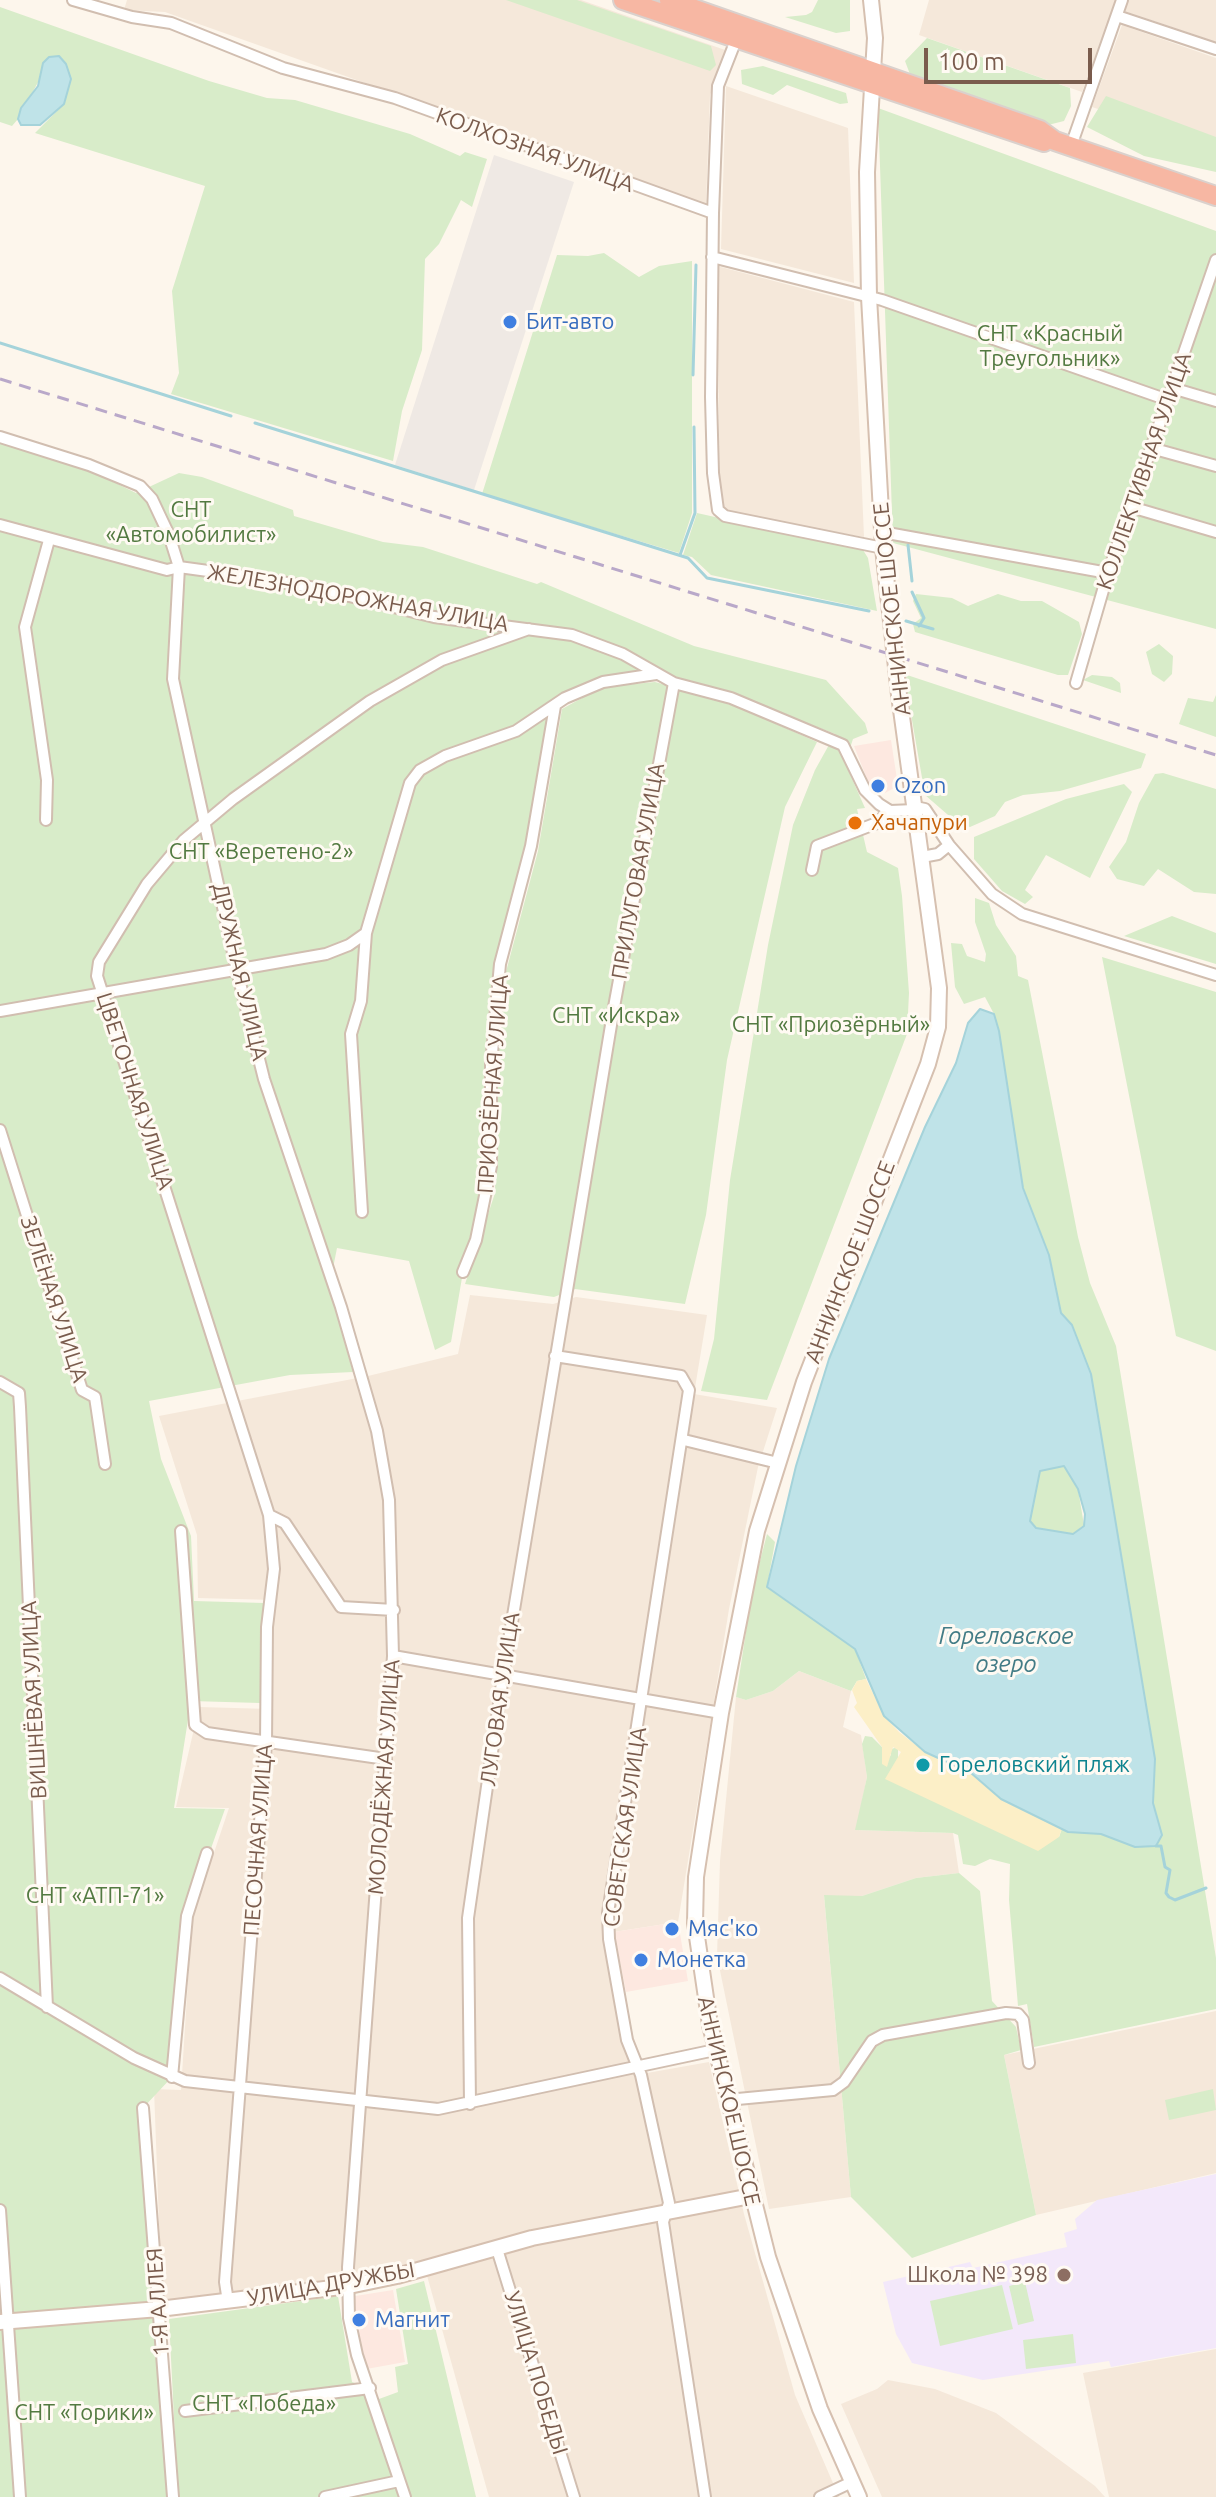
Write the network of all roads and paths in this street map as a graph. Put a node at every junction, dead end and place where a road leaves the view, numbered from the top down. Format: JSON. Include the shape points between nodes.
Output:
{"nodes":[{"id":1,"x":73,"y":0,"type":"edge"},
{"id":2,"x":623,"y":0,"type":"edge"},
{"id":3,"x":669,"y":0,"type":"edge"},
{"id":4,"x":871,"y":0,"type":"edge"},
{"id":5,"x":1122,"y":0,"type":"edge"},
{"id":6,"x":1117,"y":16,"type":"junction"},
{"id":7,"x":736,"y":40,"type":"junction"},
{"id":8,"x":1216,"y":49,"type":"edge"},
{"id":9,"x":872,"y":78,"type":"junction"},
{"id":10,"x":1063,"y":144,"type":"junction"},
{"id":11,"x":1216,"y":196,"type":"edge"},
{"id":12,"x":713,"y":213,"type":"junction"},
{"id":13,"x":712,"y":257,"type":"junction"},
{"id":14,"x":1216,"y":260,"type":"edge"},
{"id":15,"x":869,"y":297,"type":"junction"},
{"id":16,"x":1172,"y":388,"type":"junction"},
{"id":17,"x":1168,"y":400,"type":"junction"},
{"id":18,"x":1216,"y":401,"type":"edge"},
{"id":19,"x":0,"y":437,"type":"edge"},
{"id":20,"x":1151,"y":448,"type":"junction"},
{"id":21,"x":1216,"y":466,"type":"edge"},
{"id":22,"x":1131,"y":507,"type":"junction"},
{"id":23,"x":0,"y":525,"type":"edge"},
{"id":24,"x":882,"y":532,"type":"junction"},
{"id":25,"x":1216,"y":532,"type":"edge"},
{"id":26,"x":49,"y":540,"type":"junction"},
{"id":27,"x":883,"y":548,"type":"junction"},
{"id":28,"x":179,"y":567,"type":"junction"},
{"id":29,"x":1108,"y":573,"type":"junction"},
{"id":30,"x":529,"y":629,"type":"junction"},
{"id":31,"x":656,"y":674,"type":"junction"},
{"id":32,"x":674,"y":683,"type":"junction"},
{"id":33,"x":1076,"y":683,"type":"dead end"},
{"id":34,"x":555,"y":706,"type":"junction"},
{"id":35,"x":915,"y":808,"type":"junction"},
{"id":36,"x":890,"y":811,"type":"junction"},
{"id":37,"x":46,"y":820,"type":"dead end"},
{"id":38,"x":207,"y":821,"type":"junction"},
{"id":39,"x":949,"y":845,"type":"junction"},
{"id":40,"x":922,"y":857,"type":"junction"},
{"id":41,"x":812,"y":870,"type":"dead end"},
{"id":42,"x":366,"y":933,"type":"junction"},
{"id":43,"x":237,"y":971,"type":"junction"},
{"id":44,"x":1216,"y":975,"type":"edge"},
{"id":45,"x":102,"y":993,"type":"junction"},
{"id":46,"x":0,"y":1011,"type":"edge"},
{"id":47,"x":0,"y":1130,"type":"edge"},
{"id":48,"x":362,"y":1212,"type":"dead end"},
{"id":49,"x":463,"y":1272,"type":"dead end"},
{"id":50,"x":330,"y":1276,"type":"joint"},
{"id":51,"x":566,"y":1296,"type":"joint"},
{"id":52,"x":555,"y":1356,"type":"junction"},
{"id":53,"x":0,"y":1382,"type":"edge"},
{"id":54,"x":229,"y":1384,"type":"joint"},
{"id":55,"x":684,"y":1440,"type":"junction"},
{"id":56,"x":778,"y":1463,"type":"junction"},
{"id":57,"x":105,"y":1464,"type":"dead end"},
{"id":58,"x":269,"y":1515,"type":"junction"},
{"id":59,"x":181,"y":1531,"type":"dead end"},
{"id":60,"x":394,"y":1610,"type":"junction"},
{"id":61,"x":393,"y":1656,"type":"junction"},
{"id":62,"x":503,"y":1676,"type":"junction"},
{"id":63,"x":642,"y":1700,"type":"junction"},
{"id":64,"x":721,"y":1713,"type":"junction"},
{"id":65,"x":266,"y":1743,"type":"junction"},
{"id":66,"x":386,"y":1759,"type":"junction"},
{"id":67,"x":207,"y":1853,"type":"dead end"},
{"id":68,"x":0,"y":1978,"type":"edge"},
{"id":69,"x":47,"y":2007,"type":"junction"},
{"id":70,"x":715,"y":2050,"type":"junction"},
{"id":71,"x":1029,"y":2063,"type":"dead end"},
{"id":72,"x":639,"y":2068,"type":"junction"},
{"id":73,"x":172,"y":2077,"type":"junction"},
{"id":74,"x":240,"y":2087,"type":"junction"},
{"id":75,"x":727,"y":2100,"type":"junction"},
{"id":76,"x":360,"y":2101,"type":"junction"},
{"id":77,"x":470,"y":2104,"type":"junction"},
{"id":78,"x":143,"y":2108,"type":"dead end"},
{"id":79,"x":751,"y":2196,"type":"junction"},
{"id":80,"x":0,"y":2210,"type":"edge"},
{"id":81,"x":667,"y":2213,"type":"junction"},
{"id":82,"x":497,"y":2249,"type":"junction"},
{"id":83,"x":349,"y":2286,"type":"junction"},
{"id":84,"x":228,"y":2302,"type":"junction"},
{"id":85,"x":159,"y":2309,"type":"junction"},
{"id":86,"x":3,"y":2322,"type":"edge"},
{"id":87,"x":370,"y":2388,"type":"junction"},
{"id":88,"x":185,"y":2411,"type":"dead end"},
{"id":89,"x":399,"y":2481,"type":"junction"},
{"id":90,"x":852,"y":2482,"type":"junction"},
{"id":91,"x":20,"y":2497,"type":"edge"},
{"id":92,"x":173,"y":2497,"type":"edge"},
{"id":93,"x":325,"y":2497,"type":"edge"},
{"id":94,"x":405,"y":2497,"type":"edge"},
{"id":95,"x":574,"y":2497,"type":"edge"},
{"id":96,"x":705,"y":2497,"type":"edge"},
{"id":97,"x":820,"y":2497,"type":"edge"},
{"id":98,"x":859,"y":2497,"type":"edge"}],
"edges":[{"from":1,"to":12,"type":"street","name":"КОЛХОЗНАЯ УЛИЦА","via":[[171,23],[283,68],[395,98]]},
{"from":2,"to":7,"type":"highway"},
{"from":3,"to":9,"type":"highway"},
{"from":4,"to":9,"type":"main road","name":"АННИНСКОЕ ШОССЕ"},
{"from":5,"to":6,"type":"street"},
{"from":6,"to":8,"type":"street"},
{"from":6,"to":10,"type":"street"},
{"from":7,"to":9,"type":"highway"},
{"from":7,"to":12,"type":"street","via":[[718,86]]},
{"from":9,"to":10,"type":"highway","via":[[1040,130]]},
{"from":9,"to":15,"type":"main road","name":"АННИНСКОЕ ШОССЕ"},
{"from":10,"to":11,"type":"highway"},
{"from":12,"to":13,"type":"street"},
{"from":13,"to":15,"type":"street"},
{"from":13,"to":27,"type":"street","via":[[718,510],[725,516]]},
{"from":14,"to":16,"type":"street","name":"КОЛЛЕКТИВНАЯ УЛИЦА"},
{"from":15,"to":17,"type":"street"},
{"from":15,"to":24,"type":"main road","name":"АННИНСКОЕ ШОССЕ"},
{"from":16,"to":17,"type":"street","name":"КОЛЛЕКТИВНАЯ УЛИЦА"},
{"from":16,"to":18,"type":"street"},
{"from":17,"to":20,"type":"street","name":"КОЛЛЕКТИВНАЯ УЛИЦА"},
{"from":19,"to":28,"type":"street","via":[[140,486],[152,499]]},
{"from":20,"to":21,"type":"street"},
{"from":20,"to":22,"type":"street","name":"КОЛЛЕКТИВНАЯ УЛИЦА"},
{"from":22,"to":25,"type":"street"},
{"from":22,"to":29,"type":"street","name":"КОЛЛЕКТИВНАЯ УЛИЦА"},
{"from":23,"to":26,"type":"street","name":"ЖЕЛЕЗНОДОРОЖНАЯ УЛИЦА"},
{"from":24,"to":27,"type":"main road","name":"АННИНСКОЕ ШОССЕ"},
{"from":24,"to":29,"type":"street"},
{"from":26,"to":28,"type":"street","name":"ЖЕЛЕЗНОДОРОЖНАЯ УЛИЦА","via":[[167,570]]},
{"from":26,"to":37,"type":"street","via":[[25,627],[47,780]]},
{"from":27,"to":35,"type":"main road","name":"АННИНСКОЕ ШОССЕ"},
{"from":28,"to":30,"type":"street","name":"ЖЕЛЕЗНОДОРОЖНАЯ УЛИЦА","via":[[321,589],[434,617]]},
{"from":28,"to":38,"type":"street","name":"ДРУЖНАЯ УЛИЦА","via":[[173,679]]},
{"from":29,"to":33,"type":"street","name":"КОЛЛЕКТИВНАЯ УЛИЦА"},
{"from":30,"to":31,"type":"street","name":"ЖЕЛЕЗНОДОРОЖНАЯ УЛИЦА","via":[[585,640]]},
{"from":30,"to":38,"type":"street","name":"ЦВЕТОЧНАЯ УЛИЦА","via":[[442,660],[370,701]]},
{"from":31,"to":32,"type":"street","name":"ЖЕЛЕЗНОДОРОЖНАЯ УЛИЦА"},
{"from":31,"to":34,"type":"street","via":[[603,682]]},
{"from":32,"to":36,"type":"street","name":"ЖЕЛЕЗНОДОРОЖНАЯ УЛИЦА","via":[[731,698],[843,745],[865,790]]},
{"from":32,"to":51,"type":"street","name":"ПРИЛУГОВАЯ УЛИЦА"},
{"from":34,"to":42,"type":"street","via":[[516,731],[420,770],[410,783]]},
{"from":34,"to":49,"type":"street","name":"ПРИОЗЁРНАЯ УЛИЦА","via":[[531,846],[500,964],[491,1064],[491,1166],[476,1240]]},
{"from":35,"to":36,"type":"street"},
{"from":35,"to":39,"type":"street","via":[[925,809]]},
{"from":35,"to":40,"type":"main road","name":"АННИНСКОЕ ШОССЕ"},
{"from":36,"to":41,"type":"street","via":[[877,823],[817,846]]},
{"from":38,"to":43,"type":"street","name":"ДРУЖНАЯ УЛИЦА"},
{"from":38,"to":45,"type":"street","name":"ЦВЕТОЧНАЯ УЛИЦА","via":[[147,884],[99,962]]},
{"from":39,"to":40,"type":"street"},
{"from":39,"to":44,"type":"street","via":[[992,894],[1022,914]]},
{"from":40,"to":56,"type":"main road","name":"АННИНСКОЕ ШОССЕ","via":[[939,988],[938,1027]]},
{"from":42,"to":43,"type":"street","via":[[326,954]]},
{"from":42,"to":48,"type":"street","via":[[361,1001],[351,1034]]},
{"from":43,"to":45,"type":"street"},
{"from":43,"to":50,"type":"street","name":"ДРУЖНАЯ УЛИЦА","via":[[264,1079]]},
{"from":45,"to":46,"type":"street"},
{"from":45,"to":54,"type":"street","name":"ЦВЕТОЧНАЯ УЛИЦА"},
{"from":47,"to":57,"type":"street","name":"ЗЕЛЁНАЯ УЛИЦА","via":[[82,1390],[95,1397]]},
{"from":50,"to":60,"type":"street","name":"МОЛОДЁЖНАЯ УЛИЦА","via":[[377,1431],[389,1500]]},
{"from":51,"to":52,"type":"street","name":"ЛУГОВАЯ УЛИЦА"},
{"from":52,"to":55,"type":"street","name":"СОВЕТСКАЯ УЛИЦА","via":[[681,1376],[689,1390]]},
{"from":52,"to":62,"type":"street","name":"ЛУГОВАЯ УЛИЦА"},
{"from":53,"to":69,"type":"street","name":"ВИШНЁВАЯ УЛИЦА","via":[[19,1393]]},
{"from":54,"to":58,"type":"street","name":"ПЕСОЧНАЯ УЛИЦА"},
{"from":55,"to":56,"type":"street"},
{"from":55,"to":63,"type":"street","name":"СОВЕТСКАЯ УЛИЦА"},
{"from":56,"to":64,"type":"main road","name":"АННИНСКОЕ ШОССЕ","via":[[757,1531]]},
{"from":58,"to":60,"type":"street","via":[[285,1523],[341,1607]]},
{"from":58,"to":65,"type":"street","name":"ПЕСОЧНАЯ УЛИЦА","via":[[274,1569],[267,1627]]},
{"from":59,"to":65,"type":"street","via":[[195,1725],[207,1733]]},
{"from":60,"to":61,"type":"street","name":"МОЛОДЁЖНАЯ УЛИЦА"},
{"from":61,"to":62,"type":"street"},
{"from":61,"to":66,"type":"street","name":"МОЛОДЁЖНАЯ УЛИЦА"},
{"from":62,"to":63,"type":"street"},
{"from":62,"to":77,"type":"street","name":"ЛУГОВАЯ УЛИЦА","via":[[468,1918]]},
{"from":63,"to":64,"type":"street"},
{"from":63,"to":72,"type":"street","name":"СОВЕТСКАЯ УЛИЦА","via":[[608,1913],[627,2040]]},
{"from":64,"to":70,"type":"main road","name":"АННИНСКОЕ ШОССЕ","via":[[696,1877],[695,1923]]},
{"from":65,"to":66,"type":"street"},
{"from":65,"to":74,"type":"street","name":"ПЕСОЧНАЯ УЛИЦА"},
{"from":66,"to":76,"type":"street","name":"МОЛОДЁЖНАЯ УЛИЦА"},
{"from":67,"to":73,"type":"street","via":[[187,1916]]},
{"from":68,"to":69,"type":"street"},
{"from":69,"to":73,"type":"street"},
{"from":70,"to":72,"type":"street"},
{"from":70,"to":75,"type":"main road","name":"АННИНСКОЕ ШОССЕ"},
{"from":71,"to":75,"type":"street","via":[[1023,2020],[1006,2013],[883,2035],[872,2041],[833,2090]]},
{"from":72,"to":77,"type":"street"},
{"from":72,"to":81,"type":"street","name":"СОВЕТСКАЯ УЛИЦА"},
{"from":73,"to":74,"type":"street"},
{"from":74,"to":76,"type":"street"},
{"from":74,"to":84,"type":"street","name":"ПЕСОЧНАЯ УЛИЦА","via":[[225,2282]]},
{"from":75,"to":79,"type":"main road","name":"АННИНСКОЕ ШОССЕ"},
{"from":76,"to":77,"type":"street","via":[[438,2109]]},
{"from":76,"to":83,"type":"street","name":"МОЛОДЁЖНАЯ УЛИЦА"},
{"from":78,"to":85,"type":"street","name":"1-Я АЛЛЕЯ"},
{"from":79,"to":81,"type":"main road","name":"УЛИЦА ДРУЖБЫ"},
{"from":79,"to":90,"type":"main road","name":"АННИНСКОЕ ШОССЕ","via":[[794,2337]]},
{"from":80,"to":86,"type":"street"},
{"from":81,"to":82,"type":"main road","name":"УЛИЦА ДРУЖБЫ"},
{"from":81,"to":96,"type":"street","name":"СОВЕТСКАЯ УЛИЦА","via":[[663,2222]]},
{"from":82,"to":83,"type":"main road","name":"УЛИЦА ДРУЖБЫ"},
{"from":82,"to":95,"type":"street","name":"УЛИЦА ПОБЕДЫ"},
{"from":83,"to":84,"type":"main road","name":"УЛИЦА ДРУЖБЫ"},
{"from":83,"to":87,"type":"street","name":"МОЛОДЁЖНАЯ УЛИЦА","via":[[349,2318]]},
{"from":84,"to":85,"type":"main road","name":"УЛИЦА ДРУЖБЫ"},
{"from":85,"to":86,"type":"main road","name":"УЛИЦА ДРУЖБЫ"},
{"from":85,"to":92,"type":"street","name":"1-Я АЛЛЕЯ"},
{"from":86,"to":91,"type":"street"},
{"from":87,"to":88,"type":"street"},
{"from":87,"to":89,"type":"street","name":"МОЛОДЁЖНАЯ УЛИЦА"},
{"from":89,"to":93,"type":"street"},
{"from":89,"to":94,"type":"street","name":"МОЛОДЁЖНАЯ УЛИЦА"},
{"from":90,"to":97,"type":"street"},
{"from":90,"to":98,"type":"main road","name":"АННИНСКОЕ ШОССЕ"}]}
